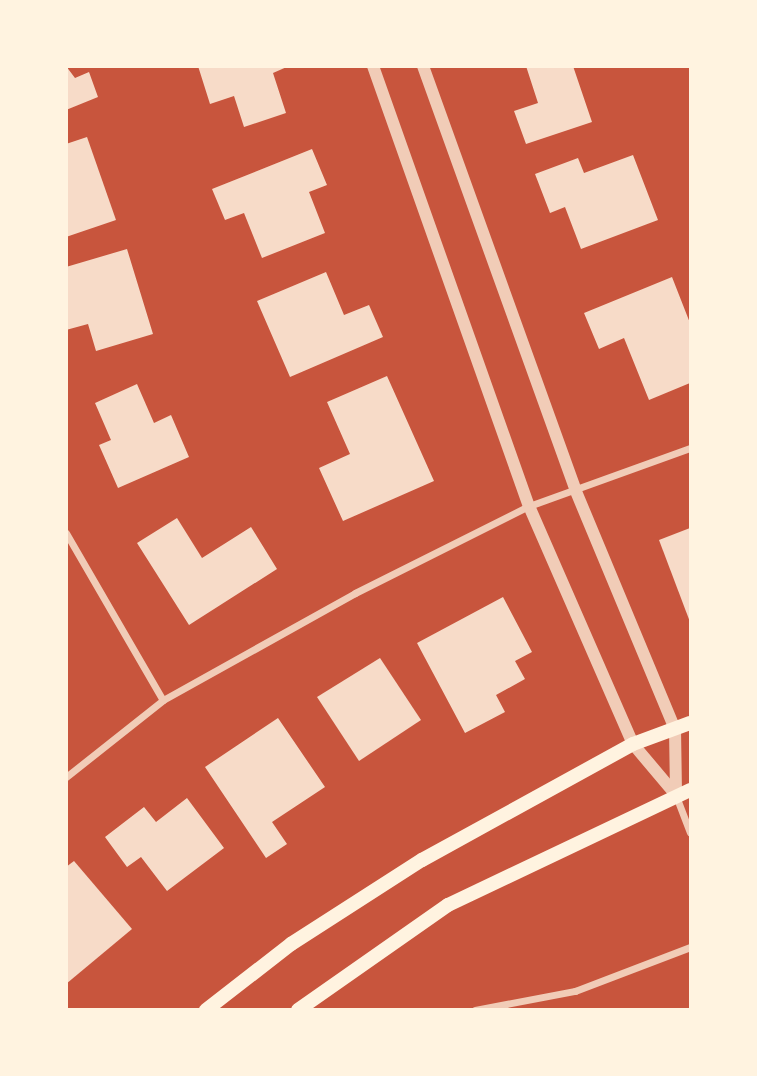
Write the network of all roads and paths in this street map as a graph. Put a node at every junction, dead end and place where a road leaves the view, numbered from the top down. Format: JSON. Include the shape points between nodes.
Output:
{"nodes":[{"id":1,"x":373,"y":66,"type":"edge"},
{"id":2,"x":423,"y":66,"type":"edge"},
{"id":3,"x":691,"y":448,"type":"edge"},
{"id":4,"x":575,"y":489,"type":"junction"},
{"id":5,"x":529,"y":506,"type":"junction"},
{"id":6,"x":66,"y":533,"type":"edge"},
{"id":7,"x":163,"y":700,"type":"junction"},
{"id":8,"x":691,"y":723,"type":"edge"},
{"id":9,"x":675,"y":729,"type":"junction"},
{"id":10,"x":633,"y":744,"type":"junction"},
{"id":11,"x":66,"y":777,"type":"edge"},
{"id":12,"x":691,"y":790,"type":"edge"},
{"id":13,"x":676,"y":795,"type":"junction"},
{"id":14,"x":691,"y":832,"type":"edge"},
{"id":15,"x":691,"y":947,"type":"edge"},
{"id":16,"x":206,"y":1010,"type":"edge"},
{"id":17,"x":298,"y":1010,"type":"edge"},
{"id":18,"x":475,"y":1010,"type":"edge"}],
"edges":[{"from":1,"to":5,"type":"street"},
{"from":2,"to":4,"type":"street"},
{"from":3,"to":4,"type":"street"},
{"from":4,"to":5,"type":"street"},
{"from":4,"to":9,"type":"street"},
{"from":5,"to":7,"type":"street"},
{"from":5,"to":10,"type":"street"},
{"from":6,"to":7,"type":"street"},
{"from":7,"to":11,"type":"street"},
{"from":8,"to":9,"type":"main road"},
{"from":9,"to":10,"type":"main road"},
{"from":9,"to":13,"type":"street"},
{"from":10,"to":13,"type":"street"},
{"from":10,"to":16,"type":"main road","via":[[422,860],[291,944]]},
{"from":12,"to":13,"type":"main road"},
{"from":13,"to":14,"type":"street"},
{"from":13,"to":17,"type":"main road","via":[[448,905]]},
{"from":15,"to":18,"type":"street","via":[[575,991]]}]}
